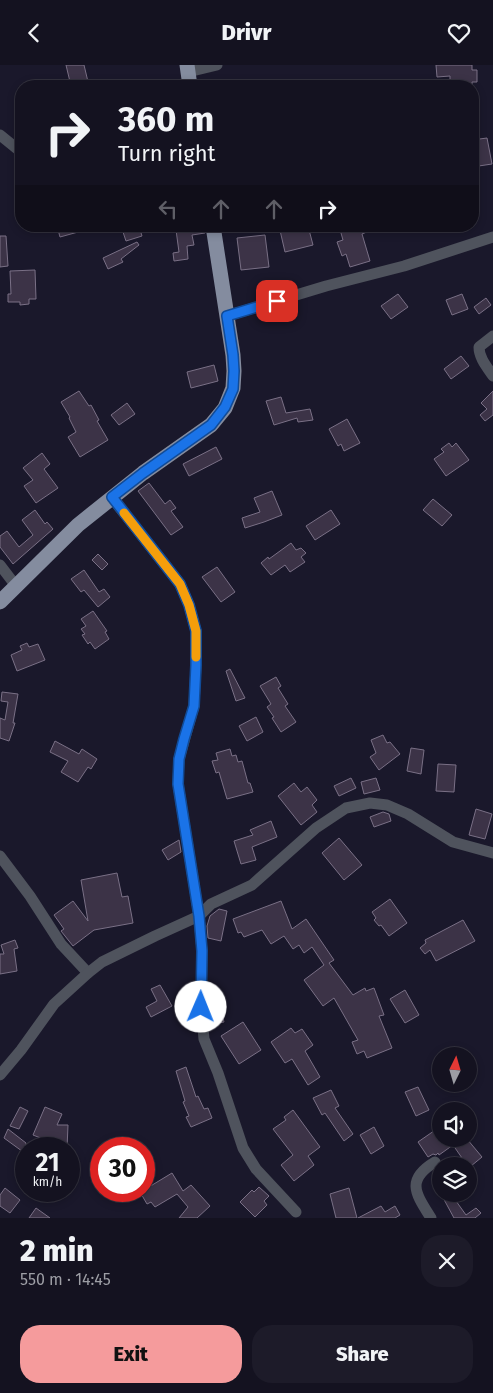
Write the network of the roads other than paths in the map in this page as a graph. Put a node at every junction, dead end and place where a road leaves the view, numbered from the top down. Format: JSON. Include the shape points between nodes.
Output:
{"nodes":[{"id":1,"x":217,"y":65,"type":"edge"},
{"id":2,"x":189,"y":74,"type":"edge"},
{"id":3,"x":0,"y":135,"type":"edge"},
{"id":4,"x":15,"y":147,"type":"edge"},
{"id":5,"x":214,"y":232,"type":"edge"},
{"id":6,"x":493,"y":237,"type":"edge"},
{"id":7,"x":227,"y":316,"type":"junction"},
{"id":8,"x":493,"y":336,"type":"edge"},
{"id":9,"x":493,"y":376,"type":"edge"},
{"id":10,"x":112,"y":497,"type":"junction"},
{"id":11,"x":0,"y":565,"type":"edge"},
{"id":12,"x":16,"y":586,"type":"junction"},
{"id":13,"x":0,"y":602,"type":"edge"},
{"id":14,"x":493,"y":853,"type":"edge"},
{"id":15,"x":0,"y":856,"type":"edge"},
{"id":16,"x":199,"y":916,"type":"junction"},
{"id":17,"x":88,"y":973,"type":"junction"},
{"id":18,"x":0,"y":1075,"type":"edge"},
{"id":19,"x":432,"y":1163,"type":"edge"},
{"id":20,"x":296,"y":1212,"type":"dead end"},
{"id":21,"x":431,"y":1218,"type":"edge"}],
"edges":[{"from":1,"to":2,"type":"street"},
{"from":3,"to":4,"type":"street"},
{"from":5,"to":7,"type":"main road"},
{"from":6,"to":7,"type":"street"},
{"from":7,"to":10,"type":"main road","via":[[234,371],[233,389],[225,407],[211,425]]},
{"from":8,"to":9,"type":"street","via":[[479,350]]},
{"from":10,"to":12,"type":"main road","via":[[78,525]]},
{"from":10,"to":16,"type":"street","via":[[180,584],[196,631],[194,706],[179,759],[178,784]]},
{"from":11,"to":12,"type":"street"},
{"from":12,"to":13,"type":"main road"},
{"from":14,"to":16,"type":"street","via":[[453,842],[387,805],[370,803],[346,808],[316,828],[252,885],[211,904]]},
{"from":15,"to":17,"type":"street","via":[[61,944]]},
{"from":16,"to":17,"type":"street","via":[[102,962]]},
{"from":16,"to":20,"type":"street","via":[[204,1039],[243,1148],[256,1169]]},
{"from":17,"to":18,"type":"street","via":[[54,1004]]},
{"from":19,"to":21,"type":"street","via":[[422,1169],[416,1181],[417,1192]]}]}
